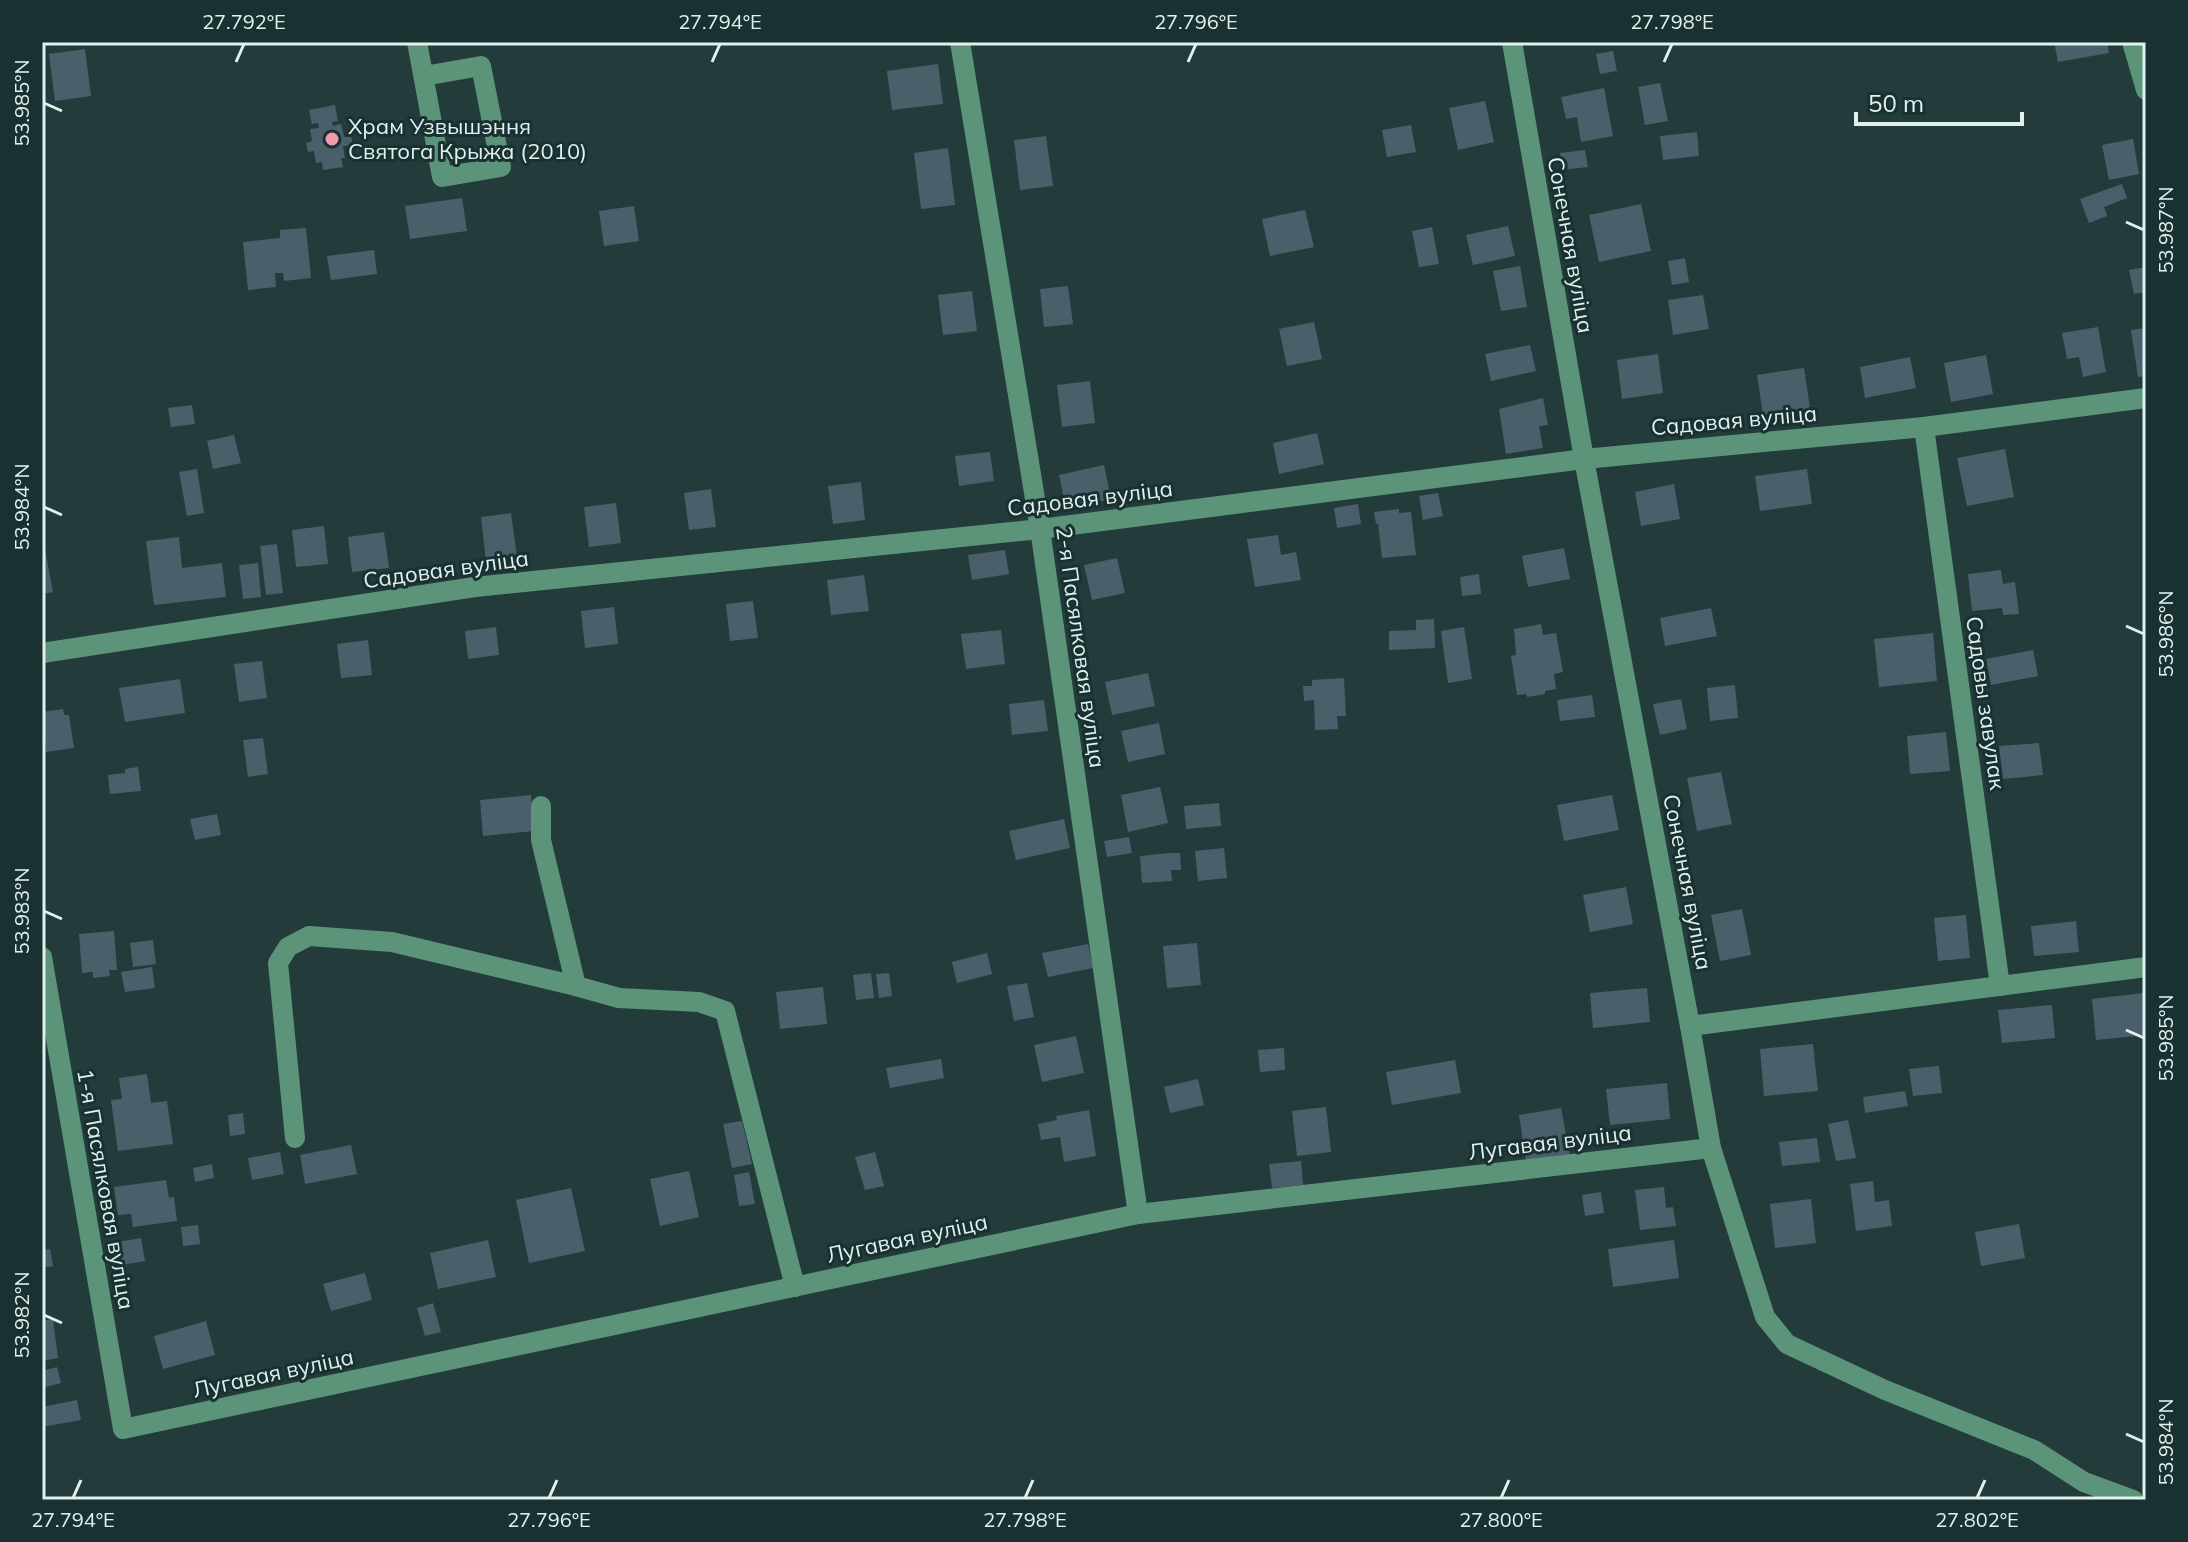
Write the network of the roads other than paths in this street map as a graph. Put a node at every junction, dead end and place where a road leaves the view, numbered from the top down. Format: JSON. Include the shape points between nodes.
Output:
{"nodes":[{"id":1,"x":417,"y":42,"type":"edge"},
{"id":2,"x":960,"y":42,"type":"edge"},
{"id":3,"x":1512,"y":42,"type":"edge"},
{"id":4,"x":2132,"y":42,"type":"edge"},
{"id":5,"x":424,"y":76,"type":"junction"},
{"id":6,"x":2146,"y":90,"type":"edge"},
{"id":7,"x":2146,"y":398,"type":"edge"},
{"id":8,"x":1924,"y":427,"type":"junction"},
{"id":9,"x":1584,"y":459,"type":"junction"},
{"id":10,"x":1040,"y":529,"type":"junction"},
{"id":11,"x":42,"y":653,"type":"edge"},
{"id":12,"x":541,"y":806,"type":"dead end"},
{"id":13,"x":42,"y":957,"type":"edge"},
{"id":14,"x":2146,"y":967,"type":"edge"},
{"id":15,"x":576,"y":986,"type":"junction"},
{"id":16,"x":2000,"y":986,"type":"junction"},
{"id":17,"x":1690,"y":1026,"type":"junction"},
{"id":18,"x":295,"y":1138,"type":"dead end"},
{"id":19,"x":1711,"y":1148,"type":"junction"},
{"id":20,"x":1138,"y":1214,"type":"junction"},
{"id":21,"x":795,"y":1287,"type":"junction"},
{"id":22,"x":123,"y":1429,"type":"joint"},
{"id":23,"x":2133,"y":1500,"type":"edge"}],
"edges":[{"from":1,"to":5,"type":"street"},
{"from":2,"to":10,"type":"street","name":"2-я Пасялковая вуліца"},
{"from":3,"to":9,"type":"street","name":"Сонечная вуліца"},
{"from":4,"to":6,"type":"street"},
{"from":5,"to":5,"type":"street","via":[[442,177],[501,167],[481,66]]},
{"from":7,"to":8,"type":"street","name":"Садовая вуліца"},
{"from":8,"to":9,"type":"street","name":"Садовая вуліца"},
{"from":8,"to":16,"type":"street","name":"Садовы завулак"},
{"from":9,"to":10,"type":"street","name":"Садовая вуліца"},
{"from":9,"to":17,"type":"street","name":"Сонечная вуліца"},
{"from":10,"to":11,"type":"street","name":"Садовая вуліца","via":[[475,587]]},
{"from":10,"to":20,"type":"street","name":"2-я Пасялковая вуліца"},
{"from":12,"to":15,"type":"street","via":[[541,840]]},
{"from":13,"to":22,"type":"street","name":"1-я Пасялковая вуліца"},
{"from":14,"to":16,"type":"street"},
{"from":15,"to":18,"type":"street","via":[[392,942],[309,936],[288,947],[278,963]]},
{"from":15,"to":21,"type":"street","via":[[619,998],[699,1002],[725,1011]]},
{"from":16,"to":17,"type":"street"},
{"from":17,"to":19,"type":"street","name":"Сонечная вуліца"},
{"from":19,"to":20,"type":"street","name":"Лугавая вуліца"},
{"from":19,"to":23,"type":"street","name":"Сонечная вуліца","via":[[1765,1317],[1787,1344],[2034,1450],[2084,1482]]},
{"from":20,"to":21,"type":"street","name":"Лугавая вуліца"},
{"from":21,"to":22,"type":"street","name":"Лугавая вуліца"}]}
